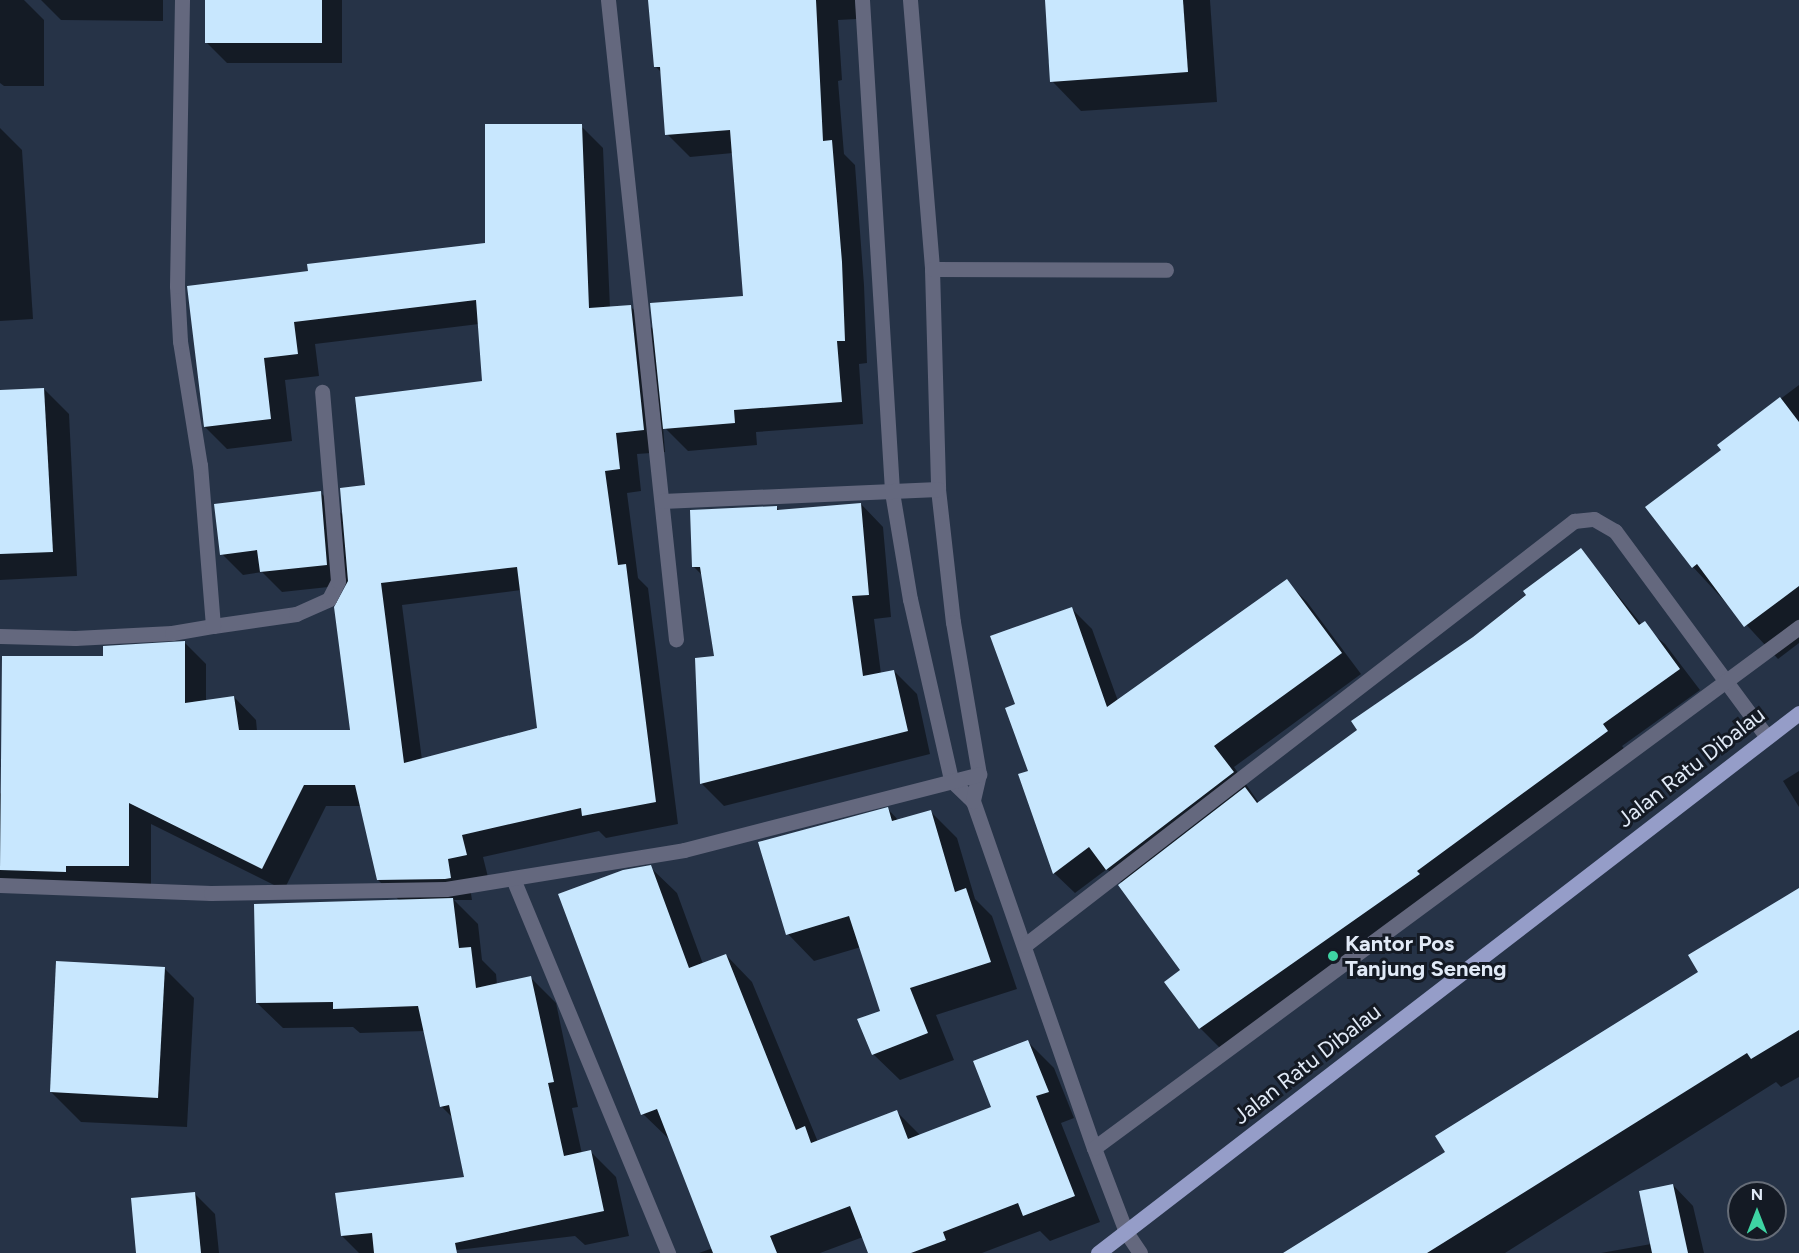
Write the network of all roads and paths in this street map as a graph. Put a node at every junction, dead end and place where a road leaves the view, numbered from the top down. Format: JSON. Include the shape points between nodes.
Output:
{"nodes":[{"id":1,"x":182,"y":0,"type":"edge"},
{"id":2,"x":608,"y":0,"type":"edge"},
{"id":3,"x":862,"y":0,"type":"edge"},
{"id":4,"x":910,"y":0,"type":"edge"},
{"id":5,"x":932,"y":269,"type":"junction"},
{"id":6,"x":1166,"y":270,"type":"dead end"},
{"id":7,"x":322,"y":392,"type":"dead end"},
{"id":8,"x":938,"y":489,"type":"junction"},
{"id":9,"x":892,"y":492,"type":"junction"},
{"id":10,"x":662,"y":501,"type":"junction"},
{"id":11,"x":213,"y":626,"type":"junction"},
{"id":12,"x":1799,"y":627,"type":"edge"},
{"id":13,"x":0,"y":636,"type":"edge"},
{"id":14,"x":676,"y":639,"type":"dead end"},
{"id":15,"x":1728,"y":683,"type":"junction"},
{"id":16,"x":1799,"y":713,"type":"edge"},
{"id":17,"x":1767,"y":737,"type":"junction"},
{"id":18,"x":979,"y":774,"type":"junction"},
{"id":19,"x":951,"y":780,"type":"junction"},
{"id":20,"x":973,"y":801,"type":"junction"},
{"id":21,"x":514,"y":880,"type":"junction"},
{"id":22,"x":0,"y":885,"type":"edge"},
{"id":23,"x":1025,"y":945,"type":"junction"},
{"id":24,"x":1094,"y":1148,"type":"junction"},
{"id":25,"x":1126,"y":1232,"type":"junction"},
{"id":26,"x":668,"y":1253,"type":"edge"},
{"id":27,"x":1098,"y":1253,"type":"edge"},
{"id":28,"x":1140,"y":1253,"type":"edge"}],
"edges":[{"from":1,"to":11,"type":"street","via":[[177,286],[180,341],[200,466]]},
{"from":2,"to":10,"type":"street"},
{"from":3,"to":9,"type":"street"},
{"from":4,"to":5,"type":"street"},
{"from":5,"to":6,"type":"street"},
{"from":5,"to":8,"type":"street"},
{"from":7,"to":11,"type":"street","via":[[338,580],[328,599],[296,614]]},
{"from":8,"to":9,"type":"street"},
{"from":8,"to":18,"type":"street","via":[[953,622]]},
{"from":9,"to":10,"type":"street"},
{"from":9,"to":19,"type":"street","via":[[910,599]]},
{"from":10,"to":14,"type":"street"},
{"from":11,"to":13,"type":"street","via":[[172,633],[75,638]]},
{"from":12,"to":15,"type":"street"},
{"from":15,"to":17,"type":"street"},
{"from":15,"to":23,"type":"street","via":[[1615,531],[1594,519],[1574,521]]},
{"from":15,"to":24,"type":"street"},
{"from":16,"to":17,"type":"main road","name":"Jalan Ratu Dibalau"},
{"from":17,"to":25,"type":"main road","name":"Jalan Ratu Dibalau"},
{"from":18,"to":19,"type":"street"},
{"from":18,"to":20,"type":"street"},
{"from":19,"to":20,"type":"street"},
{"from":19,"to":21,"type":"street","via":[[684,850]]},
{"from":20,"to":23,"type":"street"},
{"from":21,"to":22,"type":"street","via":[[446,889],[328,893]]},
{"from":21,"to":26,"type":"street"},
{"from":23,"to":24,"type":"street"},
{"from":24,"to":25,"type":"street"},
{"from":25,"to":27,"type":"main road","name":"Jalan Ratu Dibalau"},
{"from":25,"to":28,"type":"street"}]}
